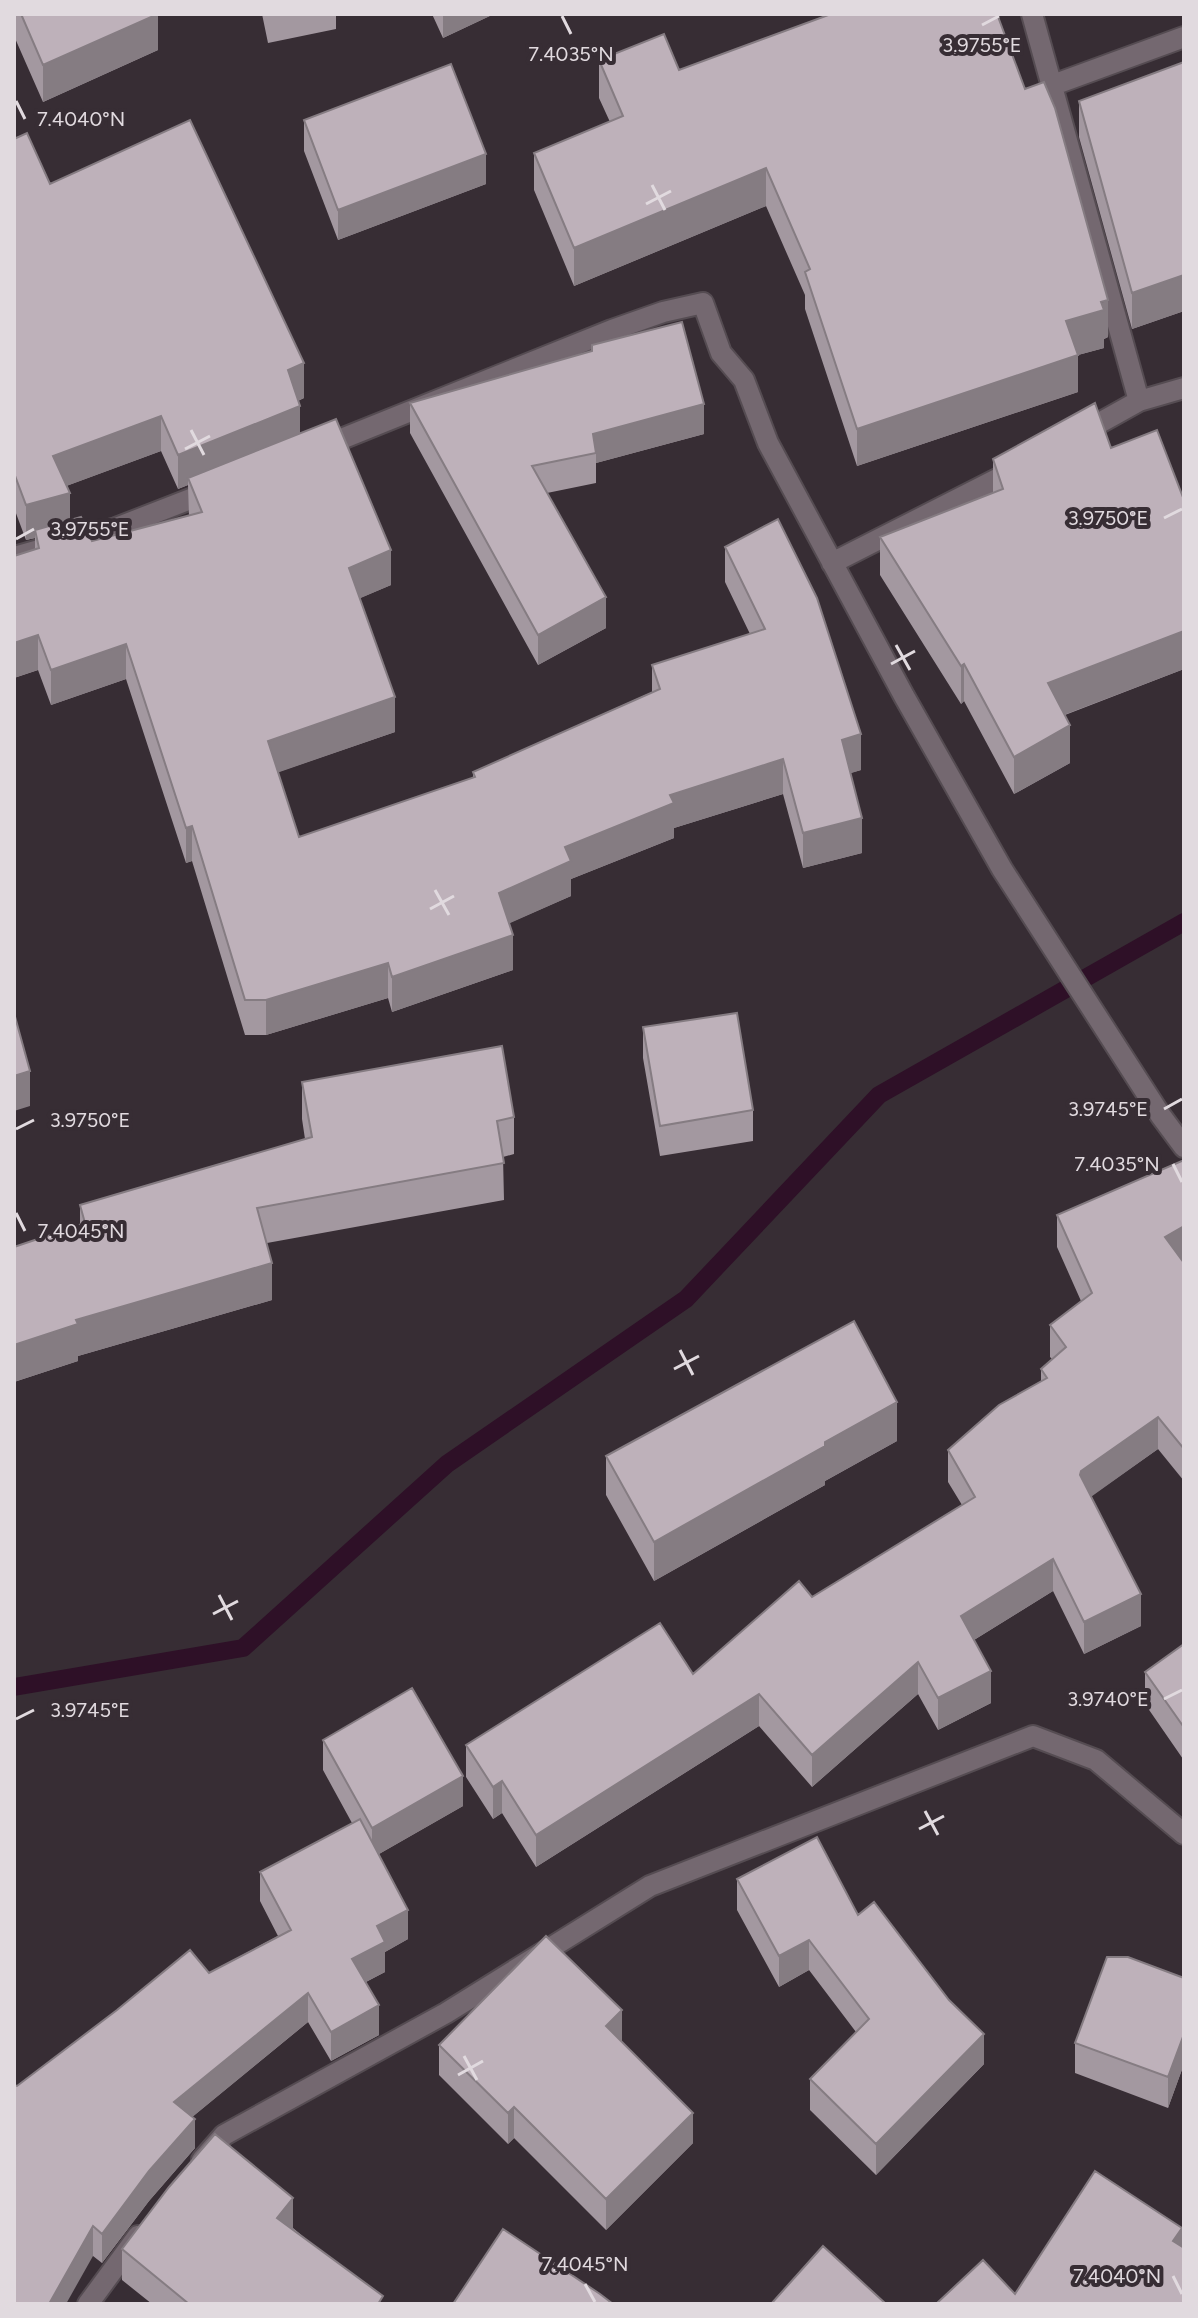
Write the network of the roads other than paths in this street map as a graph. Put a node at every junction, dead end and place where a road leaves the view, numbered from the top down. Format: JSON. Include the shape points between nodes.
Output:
{"nodes":[{"id":1,"x":1032,"y":14,"type":"edge"},
{"id":2,"x":1184,"y":37,"type":"edge"},
{"id":3,"x":1053,"y":85,"type":"junction"},
{"id":4,"x":1184,"y":388,"type":"edge"},
{"id":5,"x":1139,"y":401,"type":"junction"},
{"id":6,"x":1059,"y":445,"type":"edge"},
{"id":7,"x":301,"y":456,"type":"edge"},
{"id":8,"x":1032,"y":460,"type":"edge"},
{"id":9,"x":230,"y":483,"type":"edge"},
{"id":10,"x":14,"y":557,"type":"edge"},
{"id":11,"x":832,"y":563,"type":"junction"},
{"id":12,"x":1184,"y":1147,"type":"edge"},
{"id":13,"x":1184,"y":1834,"type":"edge"},
{"id":14,"x":187,"y":2177,"type":"edge"},
{"id":15,"x":150,"y":2220,"type":"edge"},
{"id":16,"x":88,"y":2304,"type":"edge"}],
"edges":[{"from":1,"to":3,"type":"street"},
{"from":2,"to":3,"type":"street"},
{"from":3,"to":5,"type":"street"},
{"from":4,"to":5,"type":"street"},
{"from":5,"to":6,"type":"street"},
{"from":7,"to":11,"type":"street","via":[[612,330],[703,303],[721,353],[744,380],[768,443]]},
{"from":8,"to":11,"type":"street"},
{"from":9,"to":10,"type":"street","via":[[116,528]]},
{"from":11,"to":12,"type":"street","via":[[1002,869]]},
{"from":13,"to":14,"type":"street","via":[[1096,1760],[1033,1736],[650,1886],[446,2013],[224,2135]]},
{"from":15,"to":16,"type":"street"}]}
